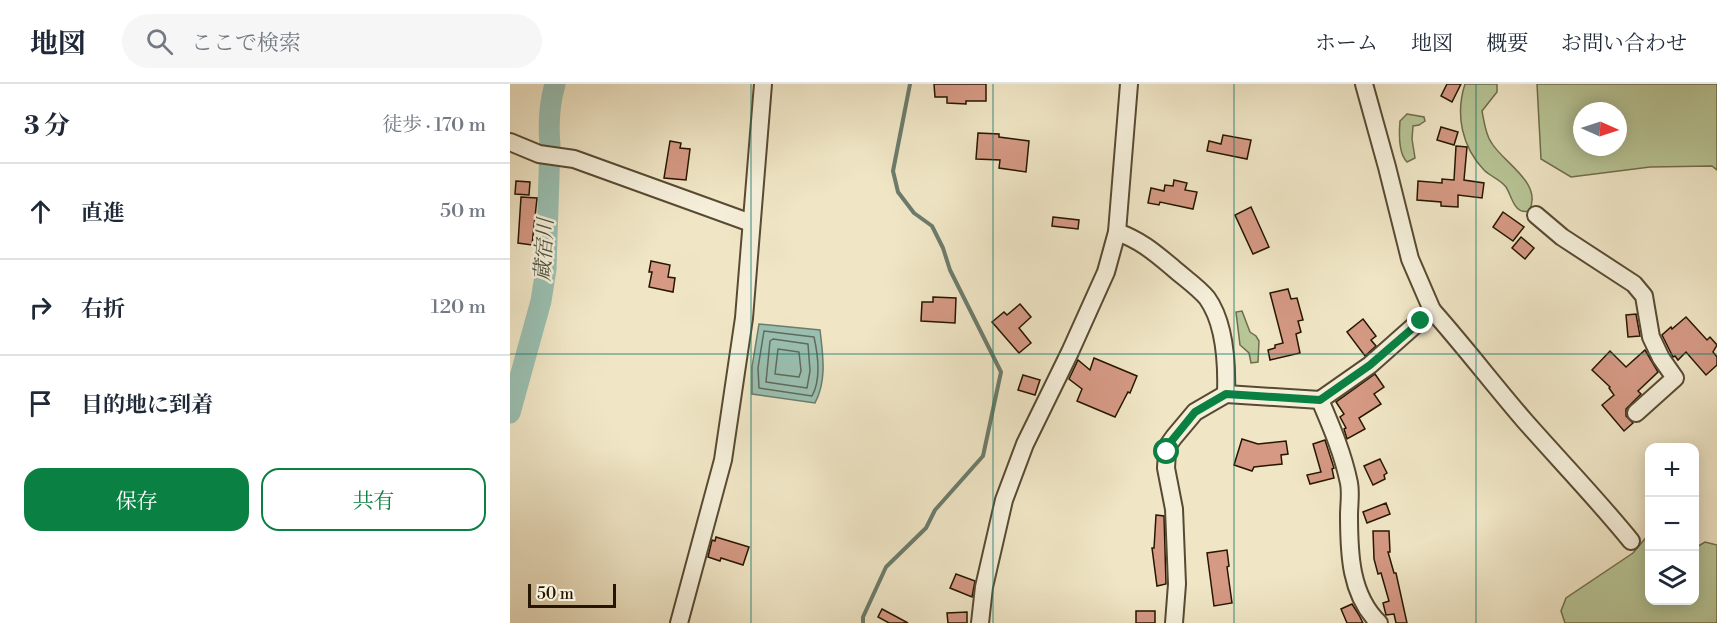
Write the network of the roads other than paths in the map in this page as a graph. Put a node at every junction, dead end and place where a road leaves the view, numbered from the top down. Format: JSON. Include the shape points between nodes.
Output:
{"nodes":[{"id":1,"x":763,"y":84,"type":"edge"},
{"id":2,"x":1129,"y":84,"type":"edge"},
{"id":3,"x":1364,"y":84,"type":"edge"},
{"id":4,"x":510,"y":142,"type":"edge"},
{"id":5,"x":1536,"y":215,"type":"dead end"},
{"id":6,"x":751,"y":223,"type":"junction"},
{"id":7,"x":1117,"y":232,"type":"junction"},
{"id":8,"x":1432,"y":310,"type":"junction"},
{"id":9,"x":1226,"y":394,"type":"junction"},
{"id":10,"x":1320,"y":400,"type":"junction"},
{"id":11,"x":1636,"y":413,"type":"dead end"},
{"id":12,"x":1631,"y":541,"type":"dead end"},
{"id":13,"x":679,"y":623,"type":"edge"},
{"id":14,"x":980,"y":623,"type":"edge"},
{"id":15,"x":1174,"y":623,"type":"edge"},
{"id":16,"x":1379,"y":623,"type":"edge"}],
"edges":[{"from":1,"to":6,"type":"street"},
{"from":2,"to":7,"type":"street"},
{"from":3,"to":8,"type":"street","via":[[1410,259]]},
{"from":4,"to":6,"type":"street","via":[[539,154],[574,159]]},
{"from":5,"to":11,"type":"street","via":[[1562,237],[1634,284],[1644,296],[1650,337],[1676,378]]},
{"from":6,"to":13,"type":"street","via":[[744,318],[723,460]]},
{"from":7,"to":9,"type":"street","via":[[1136,239],[1206,297],[1216,314],[1225,356]]},
{"from":7,"to":14,"type":"street","via":[[1106,272],[1025,444],[1004,500]]},
{"from":8,"to":10,"type":"street","via":[[1370,365]]},
{"from":8,"to":12,"type":"street"},
{"from":9,"to":10,"type":"street"},
{"from":9,"to":15,"type":"street","via":[[1195,412],[1167,452],[1175,520]]},
{"from":10,"to":16,"type":"street","via":[[1341,451],[1349,486],[1349,549],[1355,581],[1366,608]]}]}
